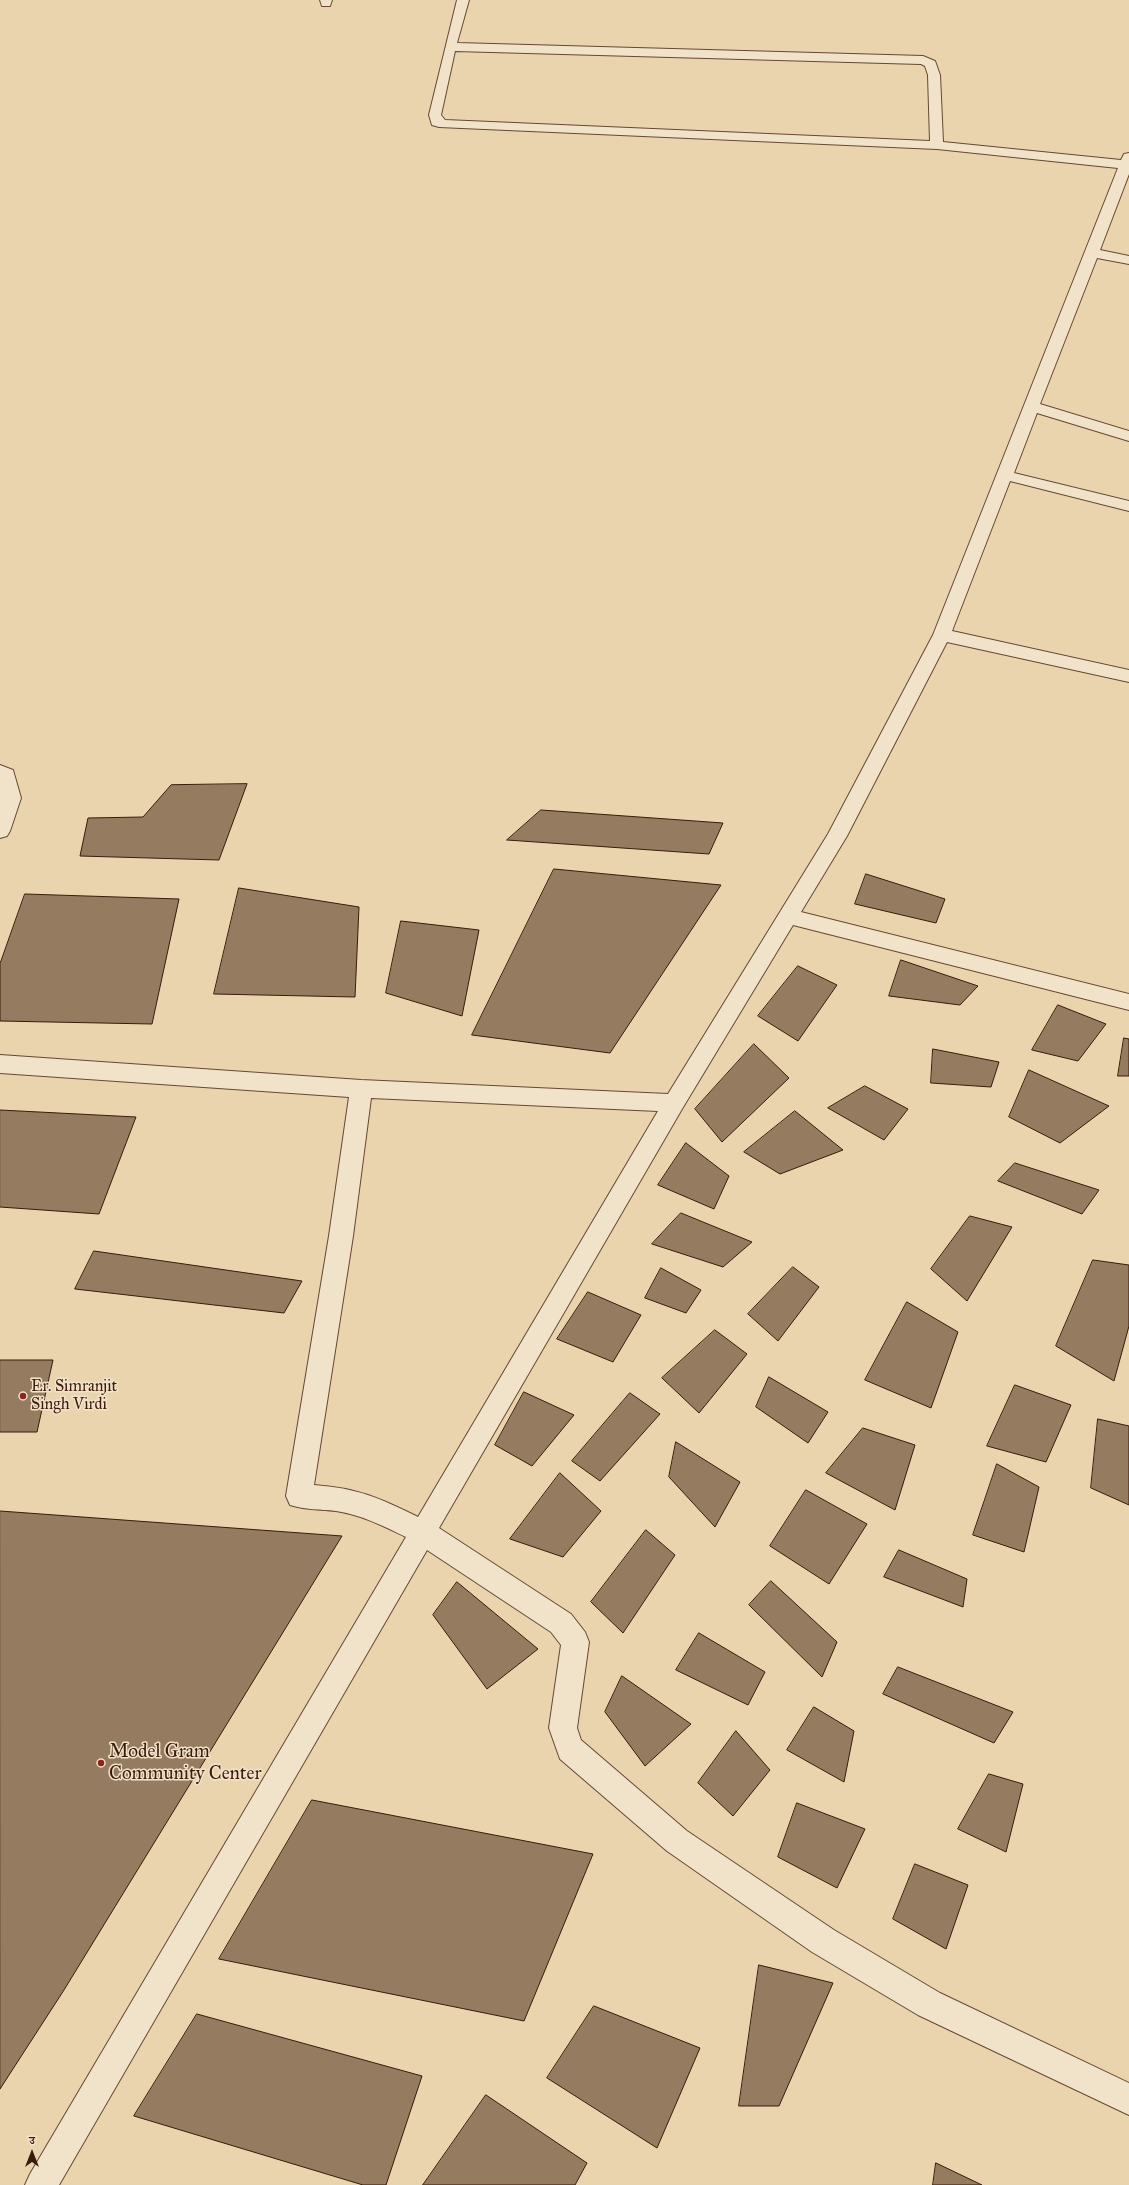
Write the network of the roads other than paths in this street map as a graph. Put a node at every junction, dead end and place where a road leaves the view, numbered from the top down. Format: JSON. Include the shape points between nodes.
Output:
{"nodes":[{"id":1,"x":463,"y":0,"type":"edge"},
{"id":2,"x":450,"y":47,"type":"junction"},
{"id":3,"x":937,"y":145,"type":"junction"},
{"id":4,"x":1127,"y":161,"type":"edge"},
{"id":5,"x":1092,"y":253,"type":"junction"},
{"id":6,"x":1129,"y":260,"type":"edge"},
{"id":7,"x":1032,"y":407,"type":"junction"},
{"id":8,"x":1129,"y":436,"type":"edge"},
{"id":9,"x":1004,"y":475,"type":"junction"},
{"id":10,"x":1129,"y":506,"type":"edge"},
{"id":11,"x":942,"y":635,"type":"junction"},
{"id":12,"x":1129,"y":676,"type":"edge"},
{"id":13,"x":0,"y":772,"type":"edge"},
{"id":14,"x":0,"y":831,"type":"edge"},
{"id":15,"x":788,"y":916,"type":"junction"},
{"id":16,"x":1129,"y":1002,"type":"edge"},
{"id":17,"x":0,"y":1064,"type":"edge"},
{"id":18,"x":361,"y":1089,"type":"junction"},
{"id":19,"x":674,"y":1103,"type":"junction"},
{"id":20,"x":422,"y":1532,"type":"junction"},
{"id":21,"x":1129,"y":2099,"type":"edge"},
{"id":22,"x":41,"y":2185,"type":"edge"}],
"edges":[{"from":1,"to":2,"type":"street"},
{"from":2,"to":3,"type":"street","via":[[923,60],[931,64],[934,75]]},
{"from":2,"to":3,"type":"street","via":[[435,115],[437,122],[444,124]]},
{"from":3,"to":4,"type":"street"},
{"from":4,"to":5,"type":"street"},
{"from":5,"to":6,"type":"street"},
{"from":5,"to":7,"type":"street"},
{"from":7,"to":8,"type":"street"},
{"from":7,"to":9,"type":"street"},
{"from":9,"to":10,"type":"street"},
{"from":9,"to":11,"type":"street"},
{"from":11,"to":12,"type":"street"},
{"from":11,"to":15,"type":"street","via":[[837,836]]},
{"from":13,"to":14,"type":"street","via":[[6,775],[11,798]]},
{"from":15,"to":16,"type":"street"},
{"from":15,"to":19,"type":"street"},
{"from":17,"to":18,"type":"street"},
{"from":18,"to":19,"type":"street"},
{"from":18,"to":20,"type":"street","via":[[341,1236],[300,1496],[336,1499],[371,1507]]},
{"from":19,"to":20,"type":"street"},
{"from":20,"to":21,"type":"street","via":[[561,1623],[575,1642],[563,1728],[570,1749],[677,1841],[823,1941],[929,2004]]},
{"from":20,"to":22,"type":"street"}]}
